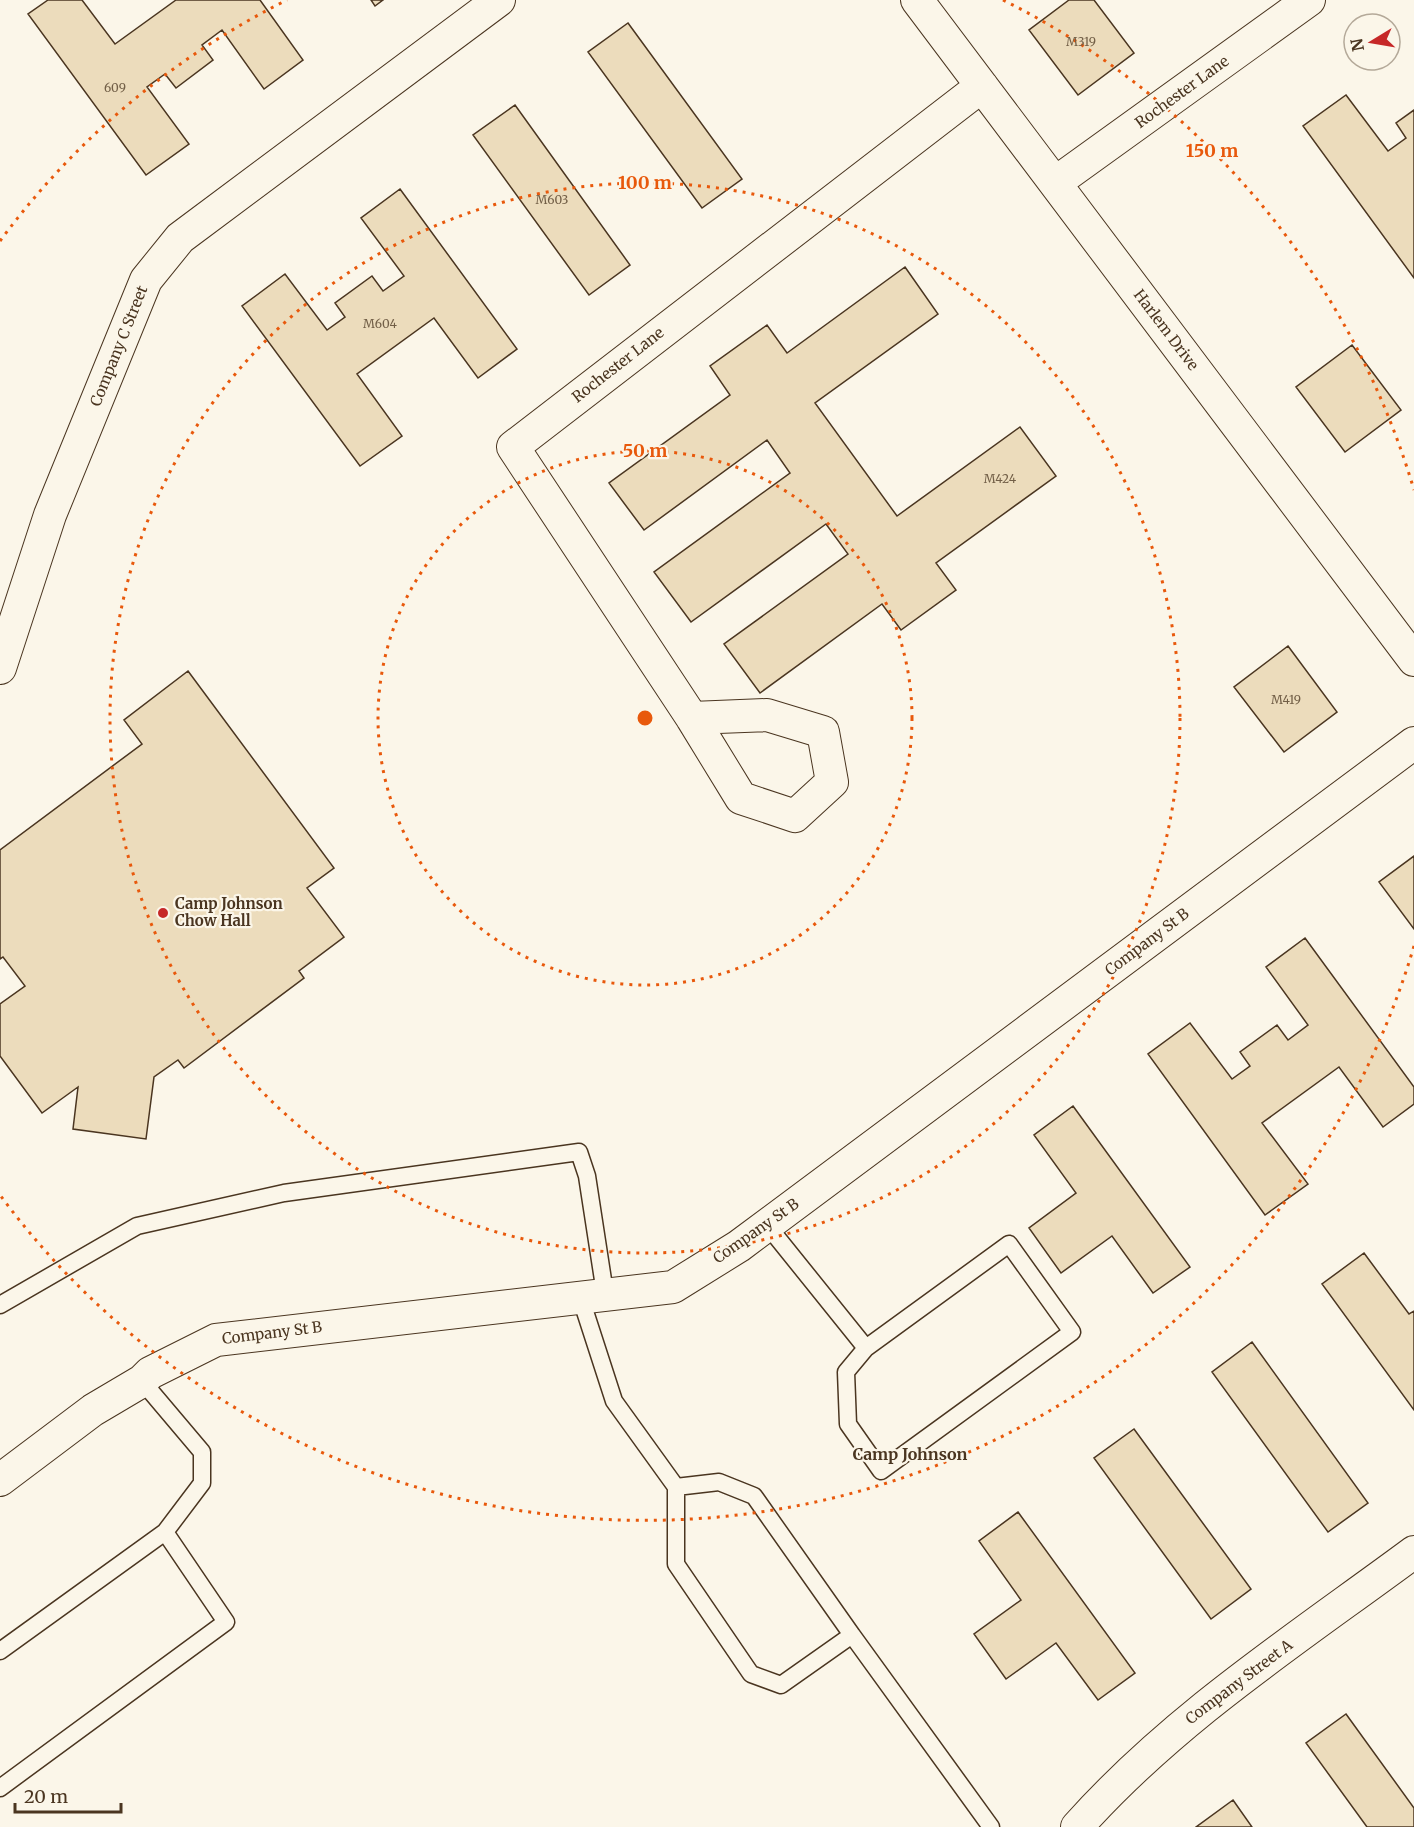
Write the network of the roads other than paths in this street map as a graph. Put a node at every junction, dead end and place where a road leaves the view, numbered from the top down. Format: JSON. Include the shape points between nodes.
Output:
{"nodes":[{"id":1,"x":499,"y":0,"type":"edge"},
{"id":2,"x":917,"y":0,"type":"edge"},
{"id":3,"x":1309,"y":0,"type":"edge"},
{"id":4,"x":982,"y":86,"type":"junction"},
{"id":5,"x":1055,"y":183,"type":"junction"},
{"id":6,"x":1414,"y":660,"type":"edge"},
{"id":7,"x":0,"y":668,"type":"edge"},
{"id":8,"x":692,"y":718,"type":"dead end"},
{"id":9,"x":1414,"y":743,"type":"edge"},
{"id":10,"x":767,"y":1224,"type":"junction"},
{"id":11,"x":593,"y":1294,"type":"junction"},
{"id":12,"x":0,"y":1305,"type":"edge"},
{"id":13,"x":866,"y":1348,"type":"junction"},
{"id":14,"x":142,"y":1381,"type":"junction"},
{"id":15,"x":0,"y":1480,"type":"edge"},
{"id":16,"x":676,"y":1487,"type":"junction"},
{"id":17,"x":165,"y":1532,"type":"junction"},
{"id":18,"x":1414,"y":1552,"type":"edge"},
{"id":19,"x":852,"y":1635,"type":"junction"},
{"id":20,"x":0,"y":1651,"type":"edge"},
{"id":21,"x":0,"y":1788,"type":"edge"},
{"id":22,"x":991,"y":1827,"type":"edge"},
{"id":23,"x":1077,"y":1827,"type":"edge"}],
"edges":[{"from":1,"to":7,"type":"street","name":"Company C Street","via":[[180,238],[146,280],[50,514]]},
{"from":2,"to":4,"type":"street","name":"Harlem Drive"},
{"from":3,"to":5,"type":"street","name":"Rochester Lane"},
{"from":4,"to":5,"type":"street","name":"Harlem Drive"},
{"from":4,"to":8,"type":"street","name":"Rochester Lane","via":[[513,447]]},
{"from":5,"to":6,"type":"street","name":"Harlem Drive"},
{"from":9,"to":10,"type":"street","name":"Company St B"},
{"from":10,"to":11,"type":"street","name":"Company St B","via":[[673,1287]]},
{"from":10,"to":13,"type":"lane"},
{"from":11,"to":12,"type":"lane","via":[[587,1176],[579,1152],[284,1193],[137,1226]]},
{"from":11,"to":14,"type":"street","name":"Company St B","via":[[216,1340],[150,1373]]},
{"from":11,"to":16,"type":"lane","via":[[614,1401]]},
{"from":13,"to":13,"type":"lane","via":[[846,1372],[848,1424],[881,1471],[1072,1332],[1009,1244]]},
{"from":14,"to":15,"type":"street","name":"Company St B","via":[[93,1410]]},
{"from":14,"to":17,"type":"lane","via":[[202,1452],[202,1483]]},
{"from":16,"to":19,"type":"lane","via":[[719,1482],[754,1496]]},
{"from":16,"to":19,"type":"lane","via":[[676,1564],[751,1674],[781,1685]]},
{"from":17,"to":20,"type":"lane"},
{"from":17,"to":21,"type":"lane","via":[[226,1622]]},
{"from":18,"to":23,"type":"street","name":"Company Street A","via":[[1207,1705],[1117,1783]]},
{"from":19,"to":22,"type":"lane"}]}
